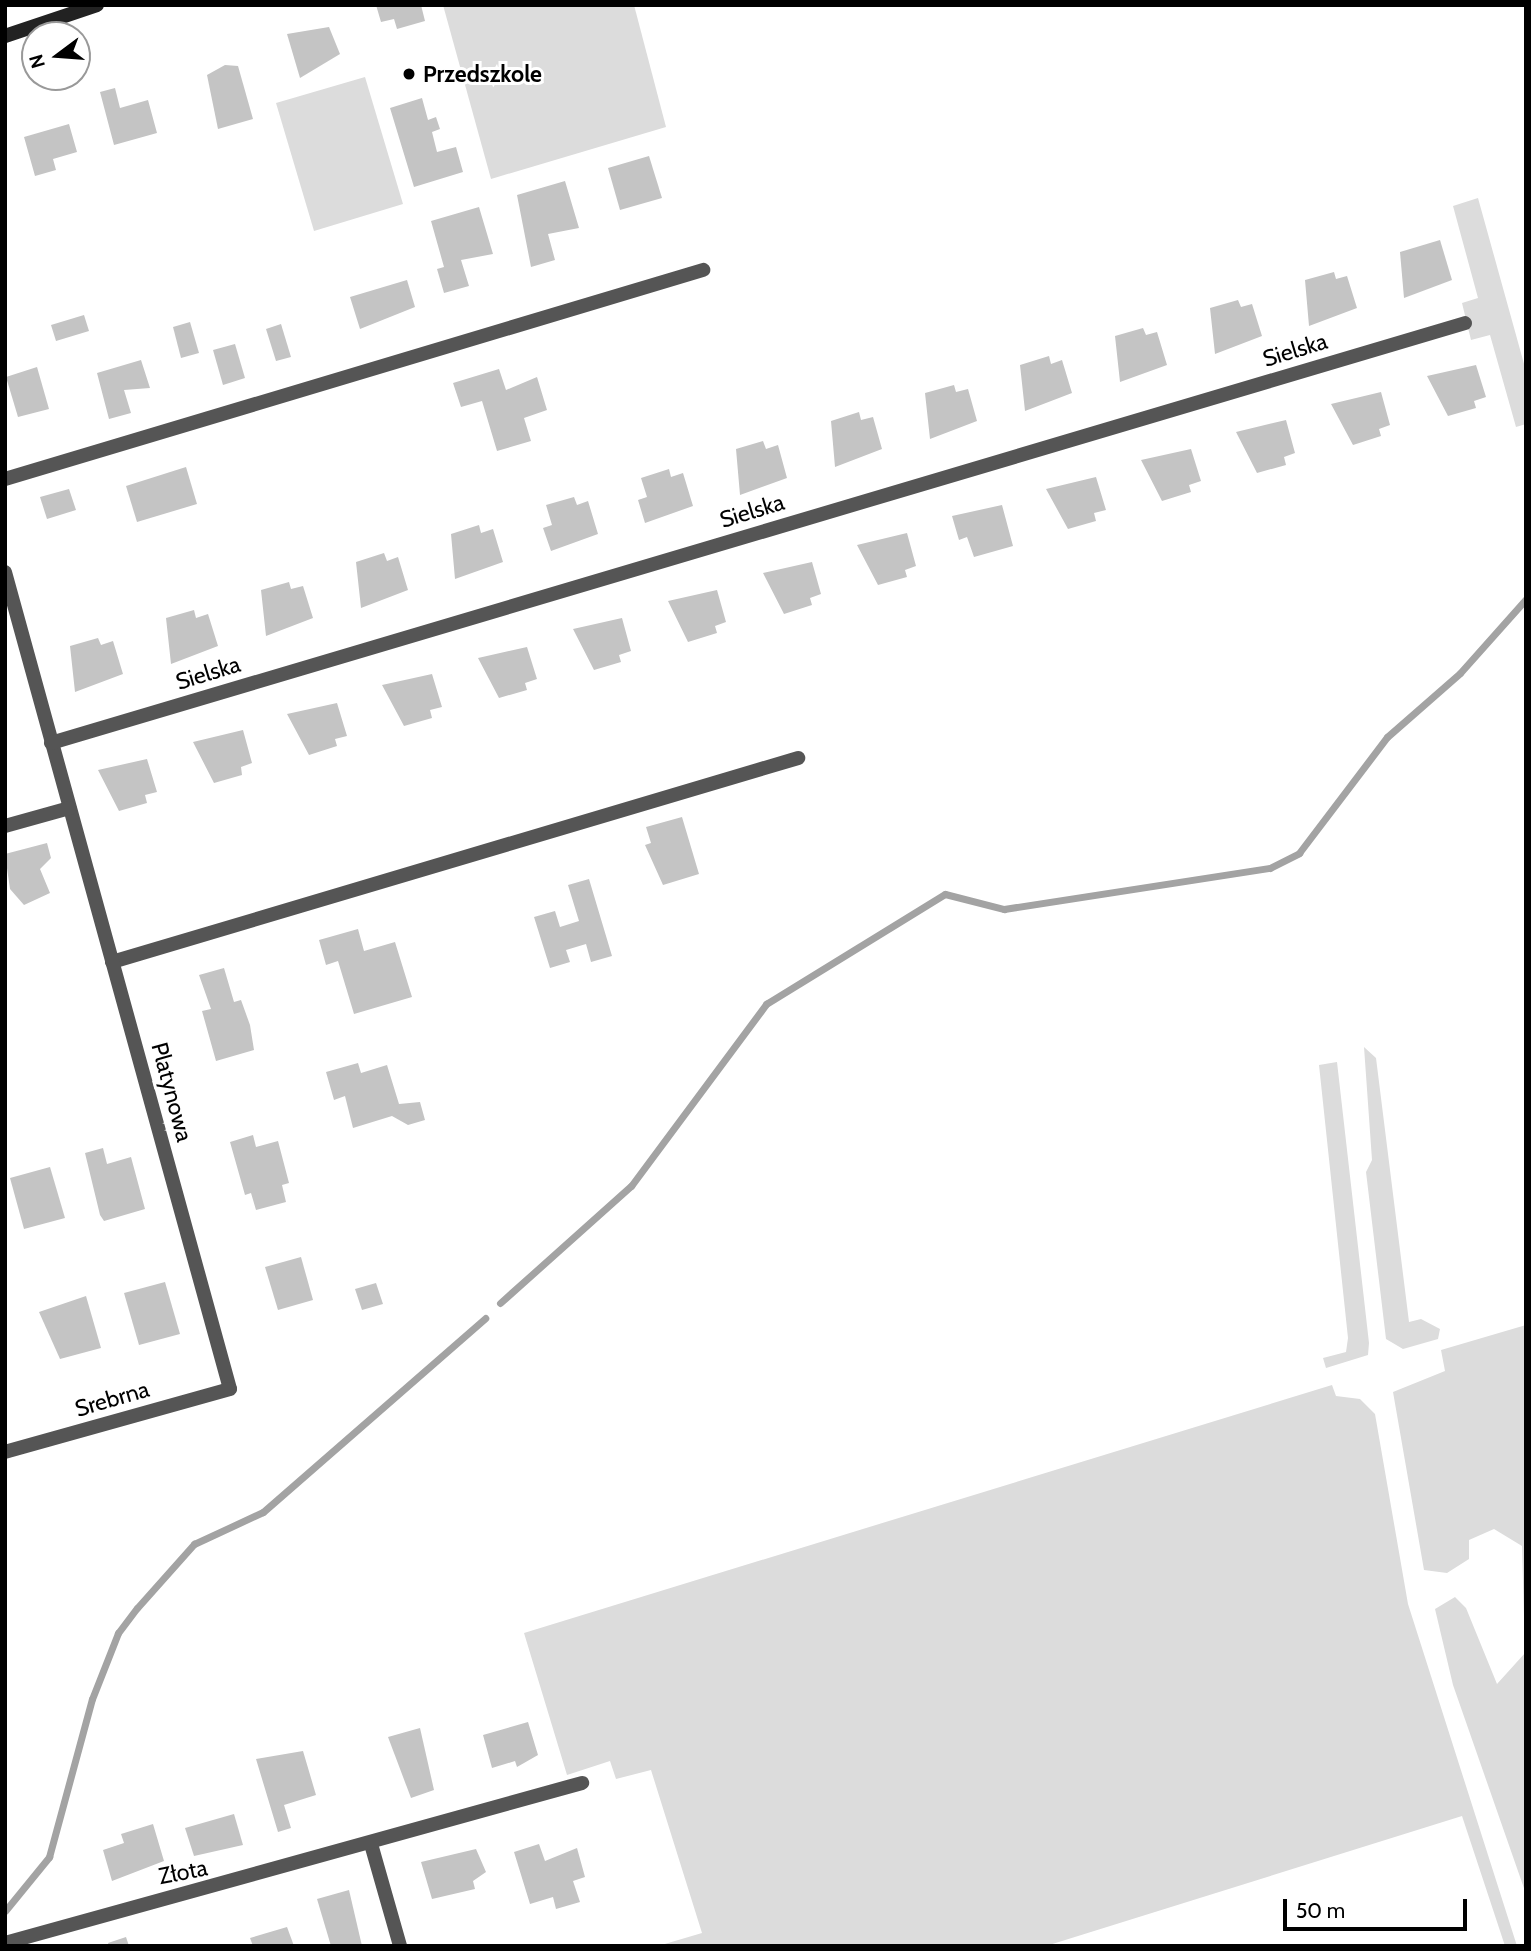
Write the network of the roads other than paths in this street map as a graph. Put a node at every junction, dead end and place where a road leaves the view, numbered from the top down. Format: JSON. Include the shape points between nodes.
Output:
{"nodes":[{"id":1,"x":97,"y":5,"type":"edge"},
{"id":2,"x":5,"y":36,"type":"edge"},
{"id":3,"x":703,"y":270,"type":"dead end"},
{"id":4,"x":1465,"y":323,"type":"dead end"},
{"id":5,"x":5,"y":480,"type":"edge"},
{"id":6,"x":5,"y":572,"type":"edge"},
{"id":7,"x":51,"y":743,"type":"junction"},
{"id":8,"x":798,"y":758,"type":"dead end"},
{"id":9,"x":70,"y":808,"type":"junction"},
{"id":10,"x":5,"y":826,"type":"edge"},
{"id":11,"x":112,"y":962,"type":"junction"},
{"id":12,"x":230,"y":1389,"type":"joint"},
{"id":13,"x":5,"y":1452,"type":"edge"},
{"id":14,"x":582,"y":1783,"type":"dead end"},
{"id":15,"x":371,"y":1844,"type":"junction"},
{"id":16,"x":5,"y":1943,"type":"edge"},
{"id":17,"x":400,"y":1946,"type":"edge"}],
"edges":[{"from":1,"to":2,"type":"street"},
{"from":3,"to":5,"type":"street"},
{"from":4,"to":7,"type":"street","name":"Sielska"},
{"from":6,"to":7,"type":"street","name":"Platynowa"},
{"from":7,"to":9,"type":"street","name":"Platynowa"},
{"from":8,"to":11,"type":"street"},
{"from":9,"to":10,"type":"street"},
{"from":9,"to":11,"type":"street","name":"Platynowa"},
{"from":11,"to":12,"type":"street","name":"Platynowa"},
{"from":12,"to":13,"type":"street","name":"Srebrna"},
{"from":14,"to":15,"type":"street","name":"Złota"},
{"from":15,"to":16,"type":"street","name":"Złota","via":[[180,1899],[135,1903]]},
{"from":15,"to":17,"type":"street"}]}
